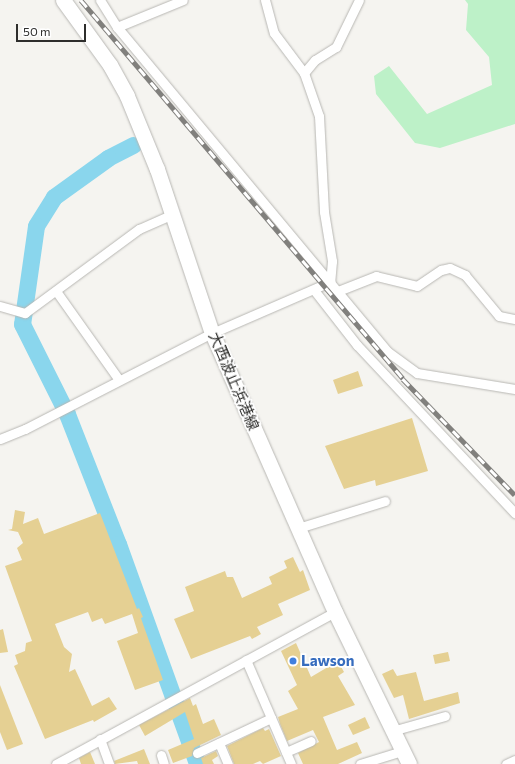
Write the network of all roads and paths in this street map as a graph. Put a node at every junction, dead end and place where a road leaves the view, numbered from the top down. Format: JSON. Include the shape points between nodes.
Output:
{"nodes":[{"id":1,"x":63,"y":0,"type":"edge"},
{"id":2,"x":100,"y":0,"type":"edge"},
{"id":3,"x":183,"y":0,"type":"edge"},
{"id":4,"x":264,"y":0,"type":"edge"},
{"id":5,"x":359,"y":0,"type":"edge"},
{"id":6,"x":117,"y":26,"type":"junction"},
{"id":7,"x":304,"y":73,"type":"junction"},
{"id":8,"x":171,"y":215,"type":"junction"},
{"id":9,"x":330,"y":282,"type":"junction"},
{"id":10,"x":314,"y":290,"type":"junction"},
{"id":11,"x":56,"y":291,"type":"junction"},
{"id":12,"x":338,"y":291,"type":"junction"},
{"id":13,"x":0,"y":306,"type":"edge"},
{"id":14,"x":515,"y":319,"type":"edge"},
{"id":15,"x":212,"y":333,"type":"junction"},
{"id":16,"x":119,"y":380,"type":"junction"},
{"id":17,"x":515,"y":389,"type":"edge"},
{"id":18,"x":0,"y":439,"type":"edge"},
{"id":19,"x":386,"y":501,"type":"dead end"},
{"id":20,"x":515,"y":513,"type":"edge"},
{"id":21,"x":298,"y":528,"type":"junction"},
{"id":22,"x":335,"y":612,"type":"junction"},
{"id":23,"x":246,"y":660,"type":"junction"},
{"id":24,"x":445,"y":716,"type":"dead end"},
{"id":25,"x":271,"y":718,"type":"junction"},
{"id":26,"x":392,"y":731,"type":"junction"},
{"id":27,"x":100,"y":739,"type":"junction"},
{"id":28,"x":311,"y":741,"type":"dead end"},
{"id":29,"x":218,"y":743,"type":"junction"},
{"id":30,"x":286,"y":752,"type":"junction"},
{"id":31,"x":197,"y":753,"type":"dead end"},
{"id":32,"x":405,"y":758,"type":"edge"},
{"id":33,"x":515,"y":760,"type":"edge"},
{"id":34,"x":56,"y":764,"type":"edge"},
{"id":35,"x":109,"y":764,"type":"edge"},
{"id":36,"x":228,"y":764,"type":"edge"},
{"id":37,"x":291,"y":764,"type":"edge"},
{"id":38,"x":360,"y":764,"type":"edge"},
{"id":39,"x":506,"y":764,"type":"edge"}],
"edges":[{"from":1,"to":8,"type":"main road","name":"大西波止浜港線","via":[[110,65],[127,96],[143,130]]},
{"from":2,"to":6,"type":"street"},
{"from":3,"to":6,"type":"street"},
{"from":4,"to":7,"type":"street","via":[[274,32]]},
{"from":5,"to":7,"type":"street","via":[[336,47],[315,60]]},
{"from":6,"to":9,"type":"street"},
{"from":7,"to":9,"type":"street","via":[[319,116],[324,212],[332,261]]},
{"from":8,"to":11,"type":"street","via":[[140,229]]},
{"from":8,"to":15,"type":"main road","name":"大西波止浜港線"},
{"from":9,"to":10,"type":"street"},
{"from":9,"to":12,"type":"street"},
{"from":10,"to":15,"type":"street"},
{"from":10,"to":20,"type":"street","via":[[357,345]]},
{"from":11,"to":13,"type":"street","via":[[24,313]]},
{"from":11,"to":16,"type":"street"},
{"from":12,"to":14,"type":"street","via":[[376,276],[417,286],[441,270],[450,268],[465,274],[499,316]]},
{"from":12,"to":17,"type":"street","via":[[388,352],[417,373]]},
{"from":15,"to":16,"type":"street"},
{"from":15,"to":21,"type":"main road","name":"大西波止浜港線"},
{"from":16,"to":18,"type":"street","via":[[25,429]]},
{"from":19,"to":21,"type":"street"},
{"from":21,"to":22,"type":"main road","name":"大西波止浜港線"},
{"from":22,"to":23,"type":"street"},
{"from":22,"to":26,"type":"main road","name":"大西波止浜港線"},
{"from":23,"to":25,"type":"street"},
{"from":23,"to":27,"type":"street"},
{"from":24,"to":26,"type":"street"},
{"from":25,"to":29,"type":"street"},
{"from":25,"to":30,"type":"street"},
{"from":26,"to":32,"type":"main road","name":"大西波止浜港線"},
{"from":27,"to":34,"type":"street"},
{"from":27,"to":35,"type":"street"},
{"from":28,"to":30,"type":"street"},
{"from":29,"to":31,"type":"street"},
{"from":29,"to":36,"type":"street"},
{"from":30,"to":37,"type":"street"},
{"from":32,"to":38,"type":"street"},
{"from":33,"to":39,"type":"street"}]}
